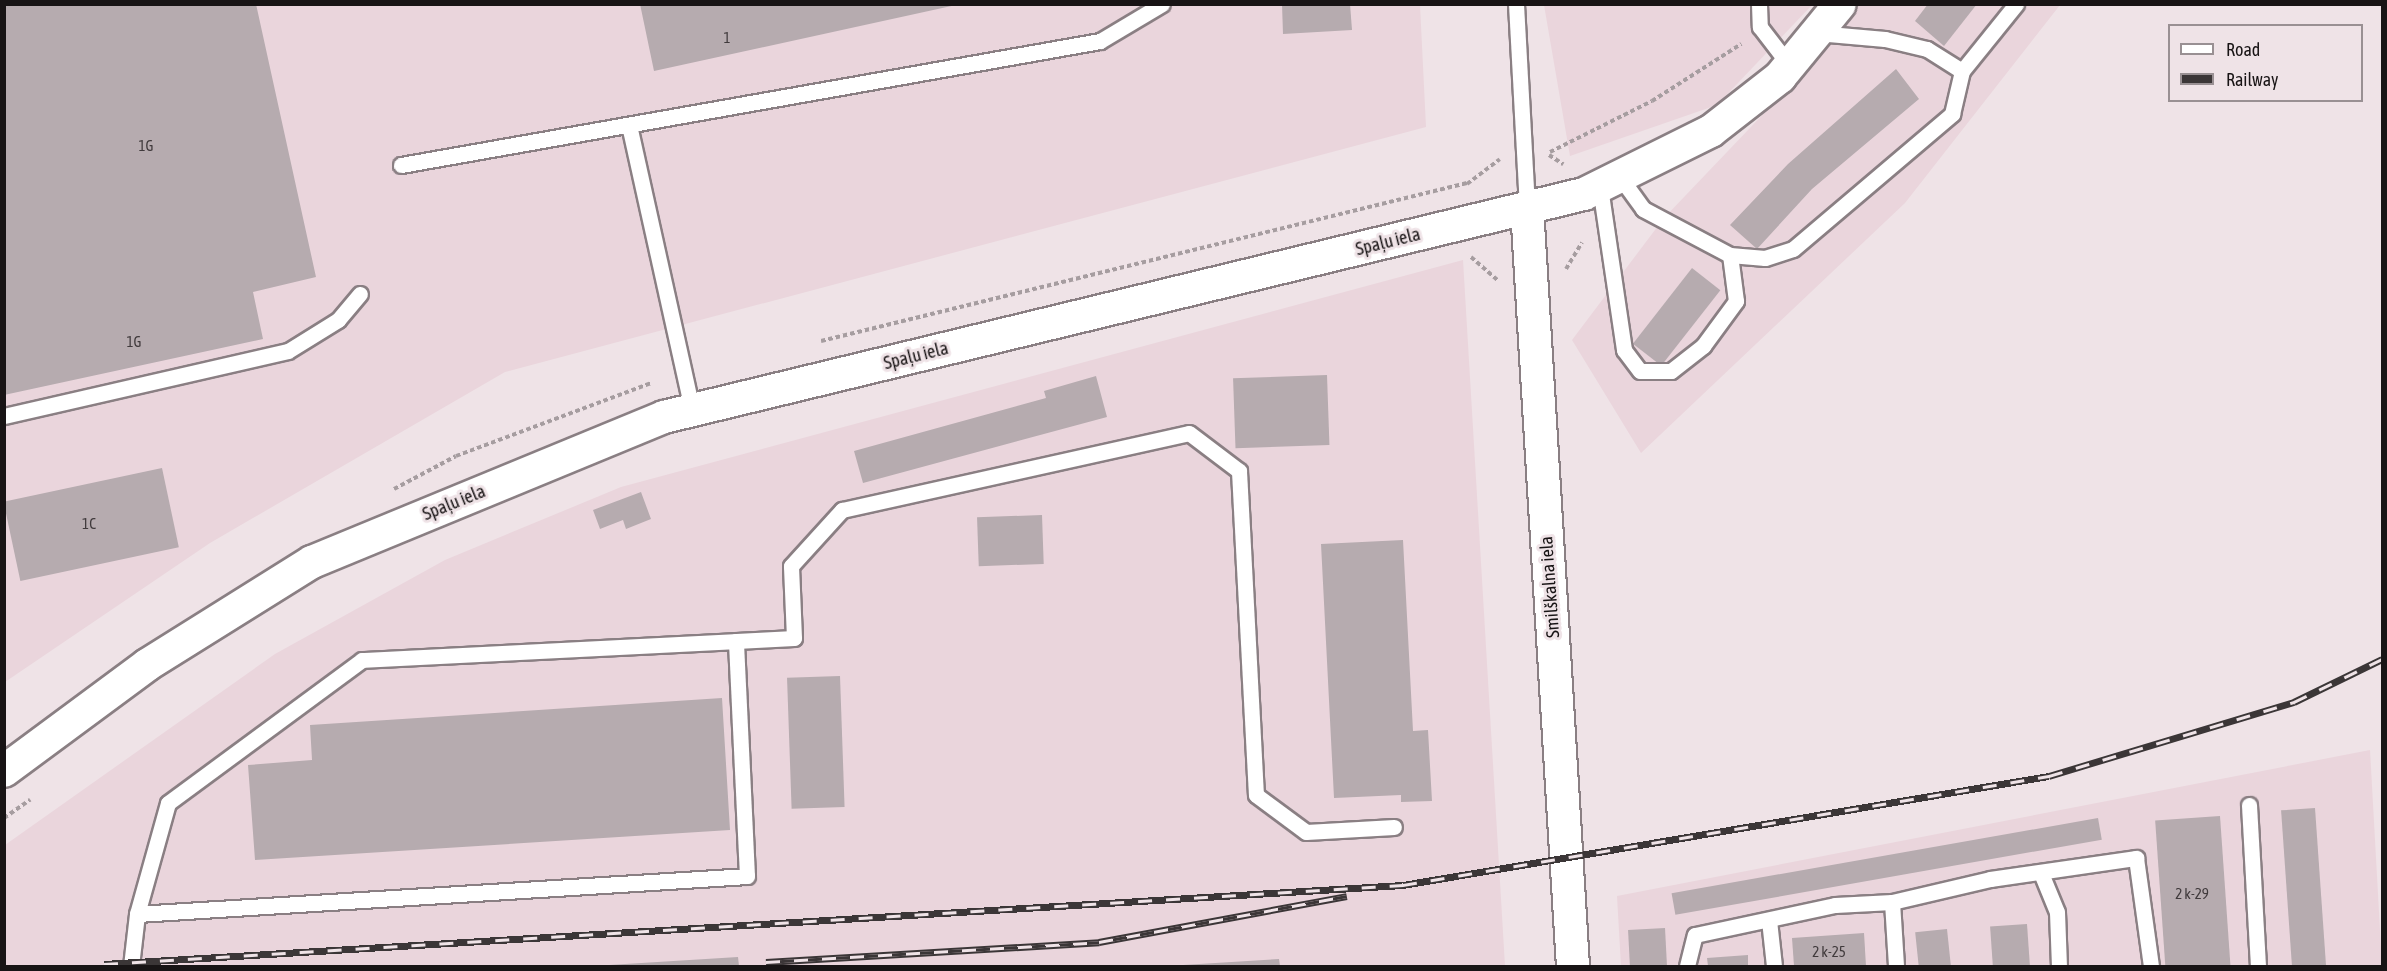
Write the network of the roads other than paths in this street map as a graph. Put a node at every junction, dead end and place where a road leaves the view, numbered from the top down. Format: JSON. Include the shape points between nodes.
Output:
{"nodes":[{"id":1,"x":1162,"y":4,"type":"edge"},
{"id":2,"x":1516,"y":4,"type":"edge"},
{"id":3,"x":1759,"y":4,"type":"edge"},
{"id":4,"x":1840,"y":4,"type":"edge"},
{"id":5,"x":2016,"y":4,"type":"edge"},
{"id":6,"x":1817,"y":33,"type":"junction"},
{"id":7,"x":1790,"y":66,"type":"junction"},
{"id":8,"x":1962,"y":71,"type":"junction"},
{"id":9,"x":629,"y":125,"type":"junction"},
{"id":10,"x":401,"y":165,"type":"dead end"},
{"id":11,"x":1610,"y":182,"type":"junction"},
{"id":12,"x":1527,"y":208,"type":"junction"},
{"id":13,"x":1730,"y":255,"type":"junction"},
{"id":14,"x":360,"y":294,"type":"dead end"},
{"id":15,"x":692,"y":410,"type":"junction"},
{"id":16,"x":4,"y":416,"type":"edge"},
{"id":17,"x":736,"y":641,"type":"junction"},
{"id":18,"x":4,"y":771,"type":"edge"},
{"id":19,"x":2249,"y":805,"type":"dead end"},
{"id":20,"x":1394,"y":827,"type":"dead end"},
{"id":21,"x":2041,"y":873,"type":"junction"},
{"id":22,"x":1892,"y":902,"type":"junction"},
{"id":23,"x":137,"y":914,"type":"junction"},
{"id":24,"x":1769,"y":920,"type":"junction"},
{"id":25,"x":131,"y":966,"type":"edge"},
{"id":26,"x":1573,"y":966,"type":"edge"},
{"id":27,"x":1687,"y":966,"type":"edge"},
{"id":28,"x":1774,"y":966,"type":"edge"},
{"id":29,"x":1896,"y":966,"type":"edge"},
{"id":30,"x":2059,"y":966,"type":"edge"},
{"id":31,"x":2151,"y":966,"type":"edge"},
{"id":32,"x":2258,"y":966,"type":"edge"}],
"edges":[{"from":1,"to":9,"type":"lane","via":[[1100,41]]},
{"from":2,"to":12,"type":"lane"},
{"from":3,"to":7,"type":"lane","via":[[1760,27]]},
{"from":4,"to":6,"type":"street","name":"Spaļu iela"},
{"from":5,"to":8,"type":"lane"},
{"from":6,"to":7,"type":"street","name":"Spaļu iela"},
{"from":6,"to":8,"type":"lane","via":[[1885,39],[1927,49]]},
{"from":7,"to":11,"type":"street","name":"Spaļu iela","via":[[1711,131]]},
{"from":8,"to":13,"type":"lane","via":[[1952,114],[1793,249],[1765,258]]},
{"from":9,"to":10,"type":"lane"},
{"from":9,"to":15,"type":"lane"},
{"from":11,"to":12,"type":"street","name":"Spaļu iela"},
{"from":11,"to":13,"type":"lane","via":[[1643,209]]},
{"from":11,"to":13,"type":"lane","via":[[1624,350],[1640,372],[1671,371],[1703,346],[1736,301]]},
{"from":12,"to":15,"type":"street","name":"Spaļu iela"},
{"from":12,"to":26,"type":"street","name":"Smilškalna iela"},
{"from":14,"to":16,"type":"lane","via":[[338,320],[288,351]]},
{"from":15,"to":18,"type":"street","name":"Spaļu iela","via":[[312,562],[147,665]]},
{"from":17,"to":20,"type":"lane","via":[[794,638],[790,566],[842,510],[1189,433],[1239,471],[1256,795],[1306,832]]},
{"from":17,"to":23,"type":"lane","via":[[362,660],[168,803]]},
{"from":17,"to":23,"type":"lane","via":[[747,876]]},
{"from":19,"to":32,"type":"lane"},
{"from":21,"to":22,"type":"lane"},
{"from":21,"to":30,"type":"lane","via":[[2057,912]]},
{"from":21,"to":31,"type":"lane","via":[[2136,858]]},
{"from":22,"to":24,"type":"lane","via":[[1835,905]]},
{"from":22,"to":29,"type":"lane"},
{"from":23,"to":25,"type":"lane"},
{"from":24,"to":27,"type":"lane","via":[[1695,935]]},
{"from":24,"to":28,"type":"lane"}]}
